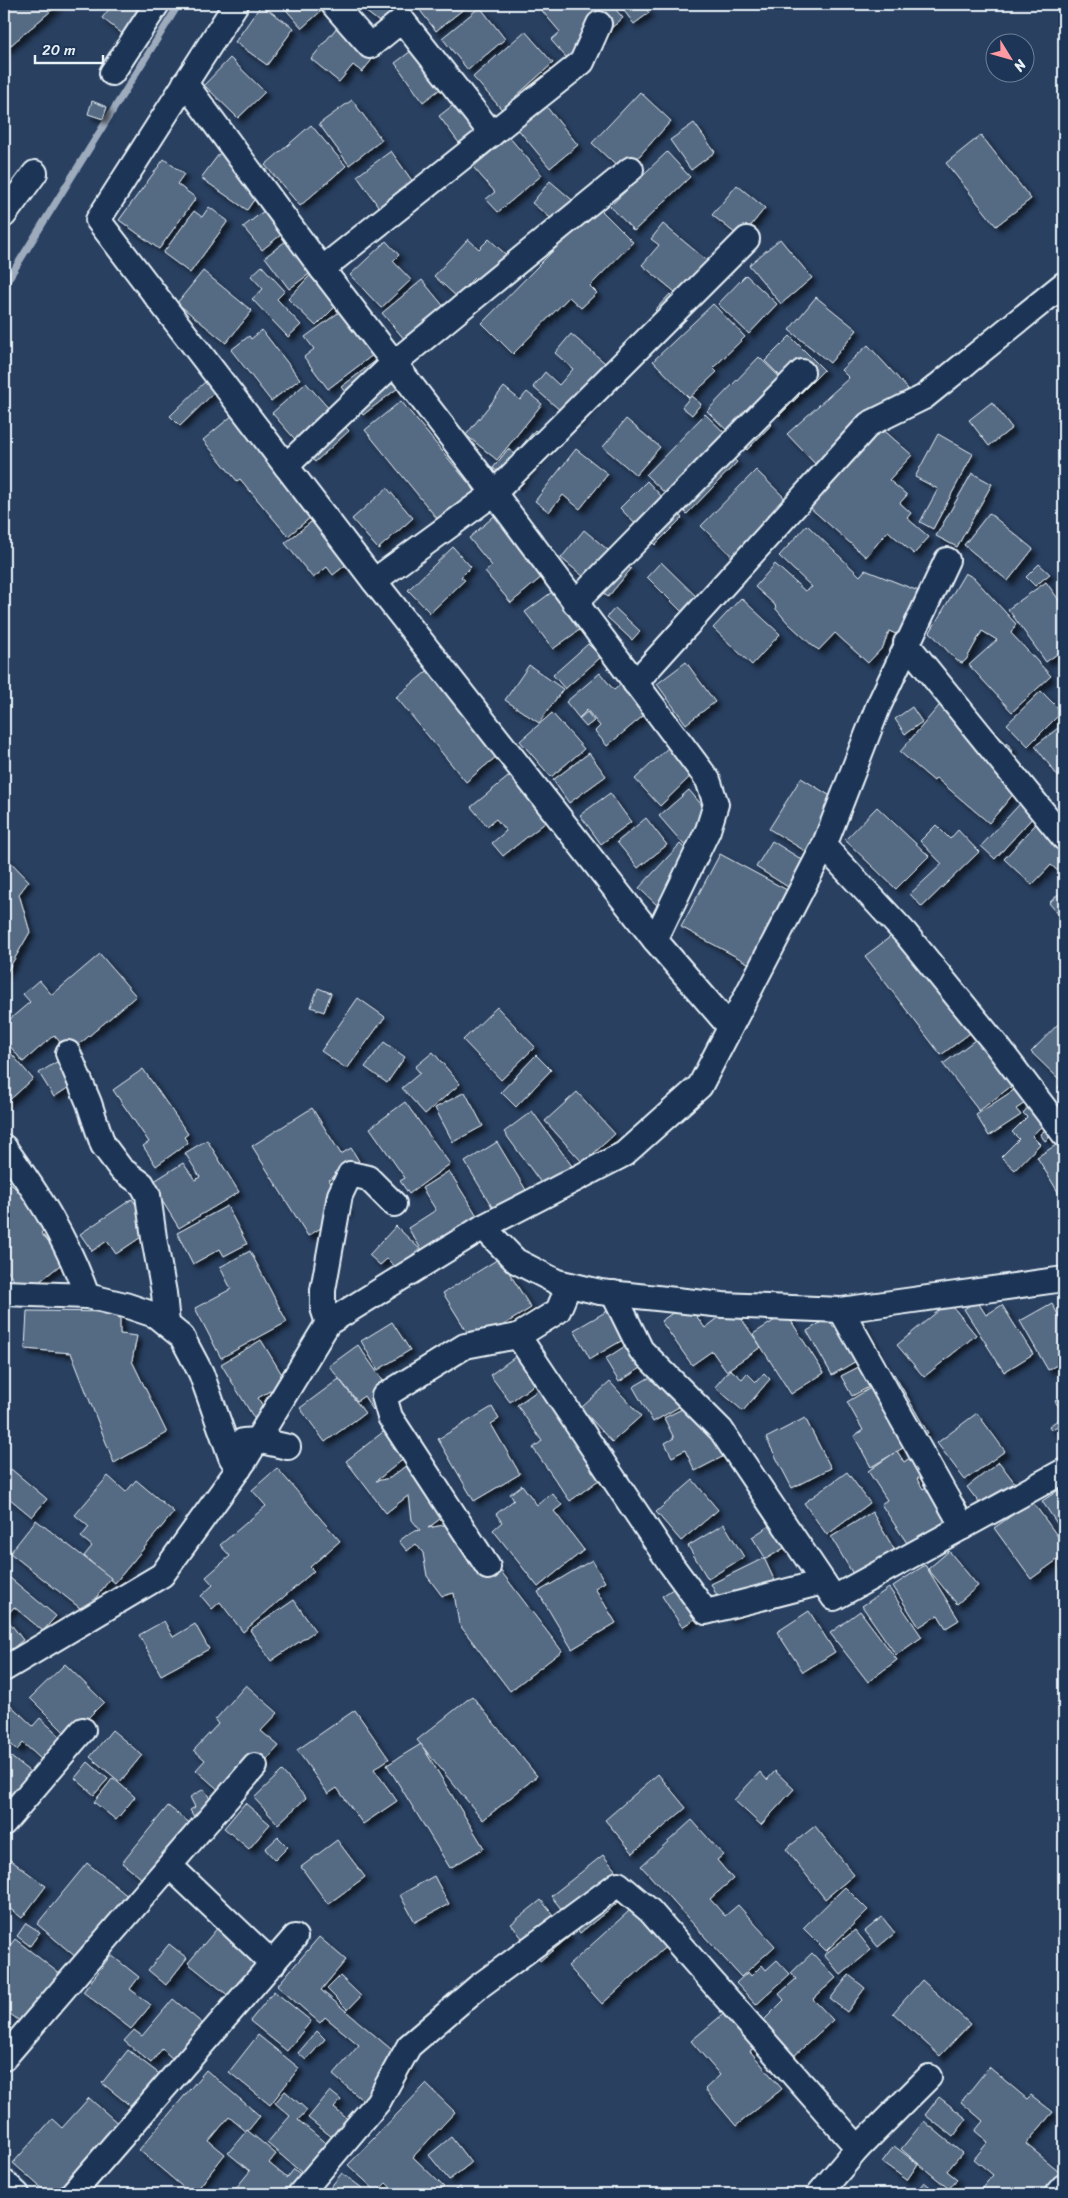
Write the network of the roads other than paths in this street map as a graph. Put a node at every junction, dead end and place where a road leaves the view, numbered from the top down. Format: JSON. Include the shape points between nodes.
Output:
{"nodes":[{"id":1,"x":157,"y":4,"type":"edge"},
{"id":2,"x":236,"y":4,"type":"edge"},
{"id":3,"x":333,"y":4,"type":"edge"},
{"id":4,"x":599,"y":24,"type":"dead end"},
{"id":5,"x":112,"y":73,"type":"dead end"},
{"id":6,"x":185,"y":83,"type":"junction"},
{"id":7,"x":492,"y":134,"type":"junction"},
{"id":8,"x":631,"y":169,"type":"dead end"},
{"id":9,"x":35,"y":173,"type":"dead end"},
{"id":10,"x":4,"y":215,"type":"edge"},
{"id":11,"x":747,"y":239,"type":"dead end"},
{"id":12,"x":322,"y":269,"type":"junction"},
{"id":13,"x":1064,"y":284,"type":"edge"},
{"id":14,"x":394,"y":363,"type":"junction"},
{"id":15,"x":802,"y":372,"type":"dead end"},
{"id":16,"x":286,"y":466,"type":"junction"},
{"id":17,"x":494,"y":493,"type":"junction"},
{"id":18,"x":946,"y":560,"type":"dead end"},
{"id":19,"x":374,"y":581,"type":"junction"},
{"id":20,"x":575,"y":603,"type":"junction"},
{"id":21,"x":906,"y":643,"type":"junction"},
{"id":22,"x":635,"y":683,"type":"junction"},
{"id":23,"x":1064,"y":838,"type":"edge"},
{"id":24,"x":824,"y":846,"type":"junction"},
{"id":25,"x":655,"y":940,"type":"junction"},
{"id":26,"x":730,"y":1027,"type":"junction"},
{"id":27,"x":68,"y":1053,"type":"dead end"},
{"id":28,"x":1064,"y":1134,"type":"edge"},
{"id":29,"x":4,"y":1147,"type":"edge"},
{"id":30,"x":394,"y":1204,"type":"dead end"},
{"id":31,"x":483,"y":1227,"type":"junction"},
{"id":32,"x":1064,"y":1279,"type":"edge"},
{"id":33,"x":569,"y":1285,"type":"junction"},
{"id":34,"x":4,"y":1293,"type":"edge"},
{"id":35,"x":613,"y":1293,"type":"junction"},
{"id":36,"x":87,"y":1296,"type":"junction"},
{"id":37,"x":841,"y":1310,"type":"junction"},
{"id":38,"x":328,"y":1323,"type":"junction"},
{"id":39,"x":167,"y":1324,"type":"junction"},
{"id":40,"x":518,"y":1336,"type":"junction"},
{"id":41,"x":257,"y":1440,"type":"junction"},
{"id":42,"x":227,"y":1442,"type":"junction"},
{"id":43,"x":288,"y":1447,"type":"dead end"},
{"id":44,"x":238,"y":1469,"type":"junction"},
{"id":45,"x":1064,"y":1471,"type":"edge"},
{"id":46,"x":962,"y":1527,"type":"junction"},
{"id":47,"x":488,"y":1567,"type":"dead end"},
{"id":48,"x":823,"y":1582,"type":"junction"},
{"id":49,"x":4,"y":1669,"type":"edge"},
{"id":50,"x":83,"y":1730,"type":"dead end"},
{"id":51,"x":255,"y":1766,"type":"dead end"},
{"id":52,"x":4,"y":1823,"type":"edge"},
{"id":53,"x":170,"y":1866,"type":"junction"},
{"id":54,"x":296,"y":1937,"type":"dead end"},
{"id":55,"x":273,"y":1964,"type":"junction"},
{"id":56,"x":4,"y":2058,"type":"edge"},
{"id":57,"x":930,"y":2077,"type":"dead end"},
{"id":58,"x":858,"y":2148,"type":"junction"},
{"id":59,"x":4,"y":2182,"type":"edge"},
{"id":60,"x":17,"y":2194,"type":"edge"},
{"id":61,"x":72,"y":2194,"type":"edge"},
{"id":62,"x":300,"y":2194,"type":"edge"},
{"id":63,"x":818,"y":2194,"type":"edge"}],
"edges":[{"from":1,"to":5,"type":"street"},
{"from":2,"to":6,"type":"street"},
{"from":3,"to":7,"type":"street","via":[[370,46],[402,20]]},
{"from":4,"to":7,"type":"street","via":[[582,62]]},
{"from":6,"to":12,"type":"street"},
{"from":6,"to":16,"type":"street","via":[[98,220]]},
{"from":7,"to":12,"type":"street"},
{"from":8,"to":14,"type":"street"},
{"from":9,"to":10,"type":"street"},
{"from":11,"to":17,"type":"street"},
{"from":12,"to":14,"type":"street"},
{"from":13,"to":22,"type":"street","via":[[924,397],[870,424]]},
{"from":14,"to":16,"type":"street"},
{"from":14,"to":17,"type":"street"},
{"from":15,"to":20,"type":"street"},
{"from":16,"to":19,"type":"street"},
{"from":17,"to":19,"type":"street"},
{"from":17,"to":20,"type":"street"},
{"from":18,"to":21,"type":"street"},
{"from":19,"to":25,"type":"street"},
{"from":20,"to":22,"type":"street"},
{"from":21,"to":23,"type":"street"},
{"from":21,"to":24,"type":"street"},
{"from":22,"to":25,"type":"street","via":[[708,780],[716,804],[708,830]]},
{"from":24,"to":26,"type":"street"},
{"from":24,"to":28,"type":"street","via":[[906,934]]},
{"from":25,"to":26,"type":"street"},
{"from":26,"to":31,"type":"street","via":[[700,1086],[624,1154]]},
{"from":27,"to":39,"type":"street","via":[[102,1145],[121,1169],[142,1184],[148,1195]]},
{"from":29,"to":36,"type":"street","via":[[58,1228]]},
{"from":30,"to":38,"type":"street","via":[[368,1178],[350,1174],[340,1195],[323,1290],[323,1308]]},
{"from":31,"to":33,"type":"street","via":[[516,1261]]},
{"from":31,"to":38,"type":"street"},
{"from":32,"to":37,"type":"street"},
{"from":33,"to":35,"type":"street"},
{"from":33,"to":40,"type":"street","via":[[558,1311]]},
{"from":34,"to":36,"type":"street"},
{"from":35,"to":37,"type":"street","via":[[722,1306]]},
{"from":35,"to":48,"type":"street","via":[[642,1350],[721,1430]]},
{"from":36,"to":39,"type":"street","via":[[155,1315]]},
{"from":37,"to":46,"type":"street"},
{"from":38,"to":41,"type":"street"},
{"from":39,"to":42,"type":"street","via":[[182,1337],[201,1373]]},
{"from":40,"to":47,"type":"street","via":[[465,1346],[384,1396],[390,1416]]},
{"from":40,"to":48,"type":"street","via":[[706,1612]]},
{"from":41,"to":42,"type":"street"},
{"from":41,"to":43,"type":"street"},
{"from":41,"to":44,"type":"street"},
{"from":42,"to":44,"type":"street"},
{"from":44,"to":49,"type":"street","via":[[162,1575]]},
{"from":45,"to":46,"type":"street"},
{"from":46,"to":48,"type":"street","via":[[834,1598]]},
{"from":50,"to":52,"type":"street"},
{"from":51,"to":53,"type":"street"},
{"from":53,"to":55,"type":"street"},
{"from":53,"to":56,"type":"street"},
{"from":54,"to":55,"type":"street"},
{"from":55,"to":61,"type":"street"},
{"from":57,"to":58,"type":"street"},
{"from":58,"to":62,"type":"street","via":[[650,1910],[618,1884],[478,1987],[409,2046],[378,2102]]},
{"from":58,"to":63,"type":"street"},
{"from":59,"to":60,"type":"street"}]}
